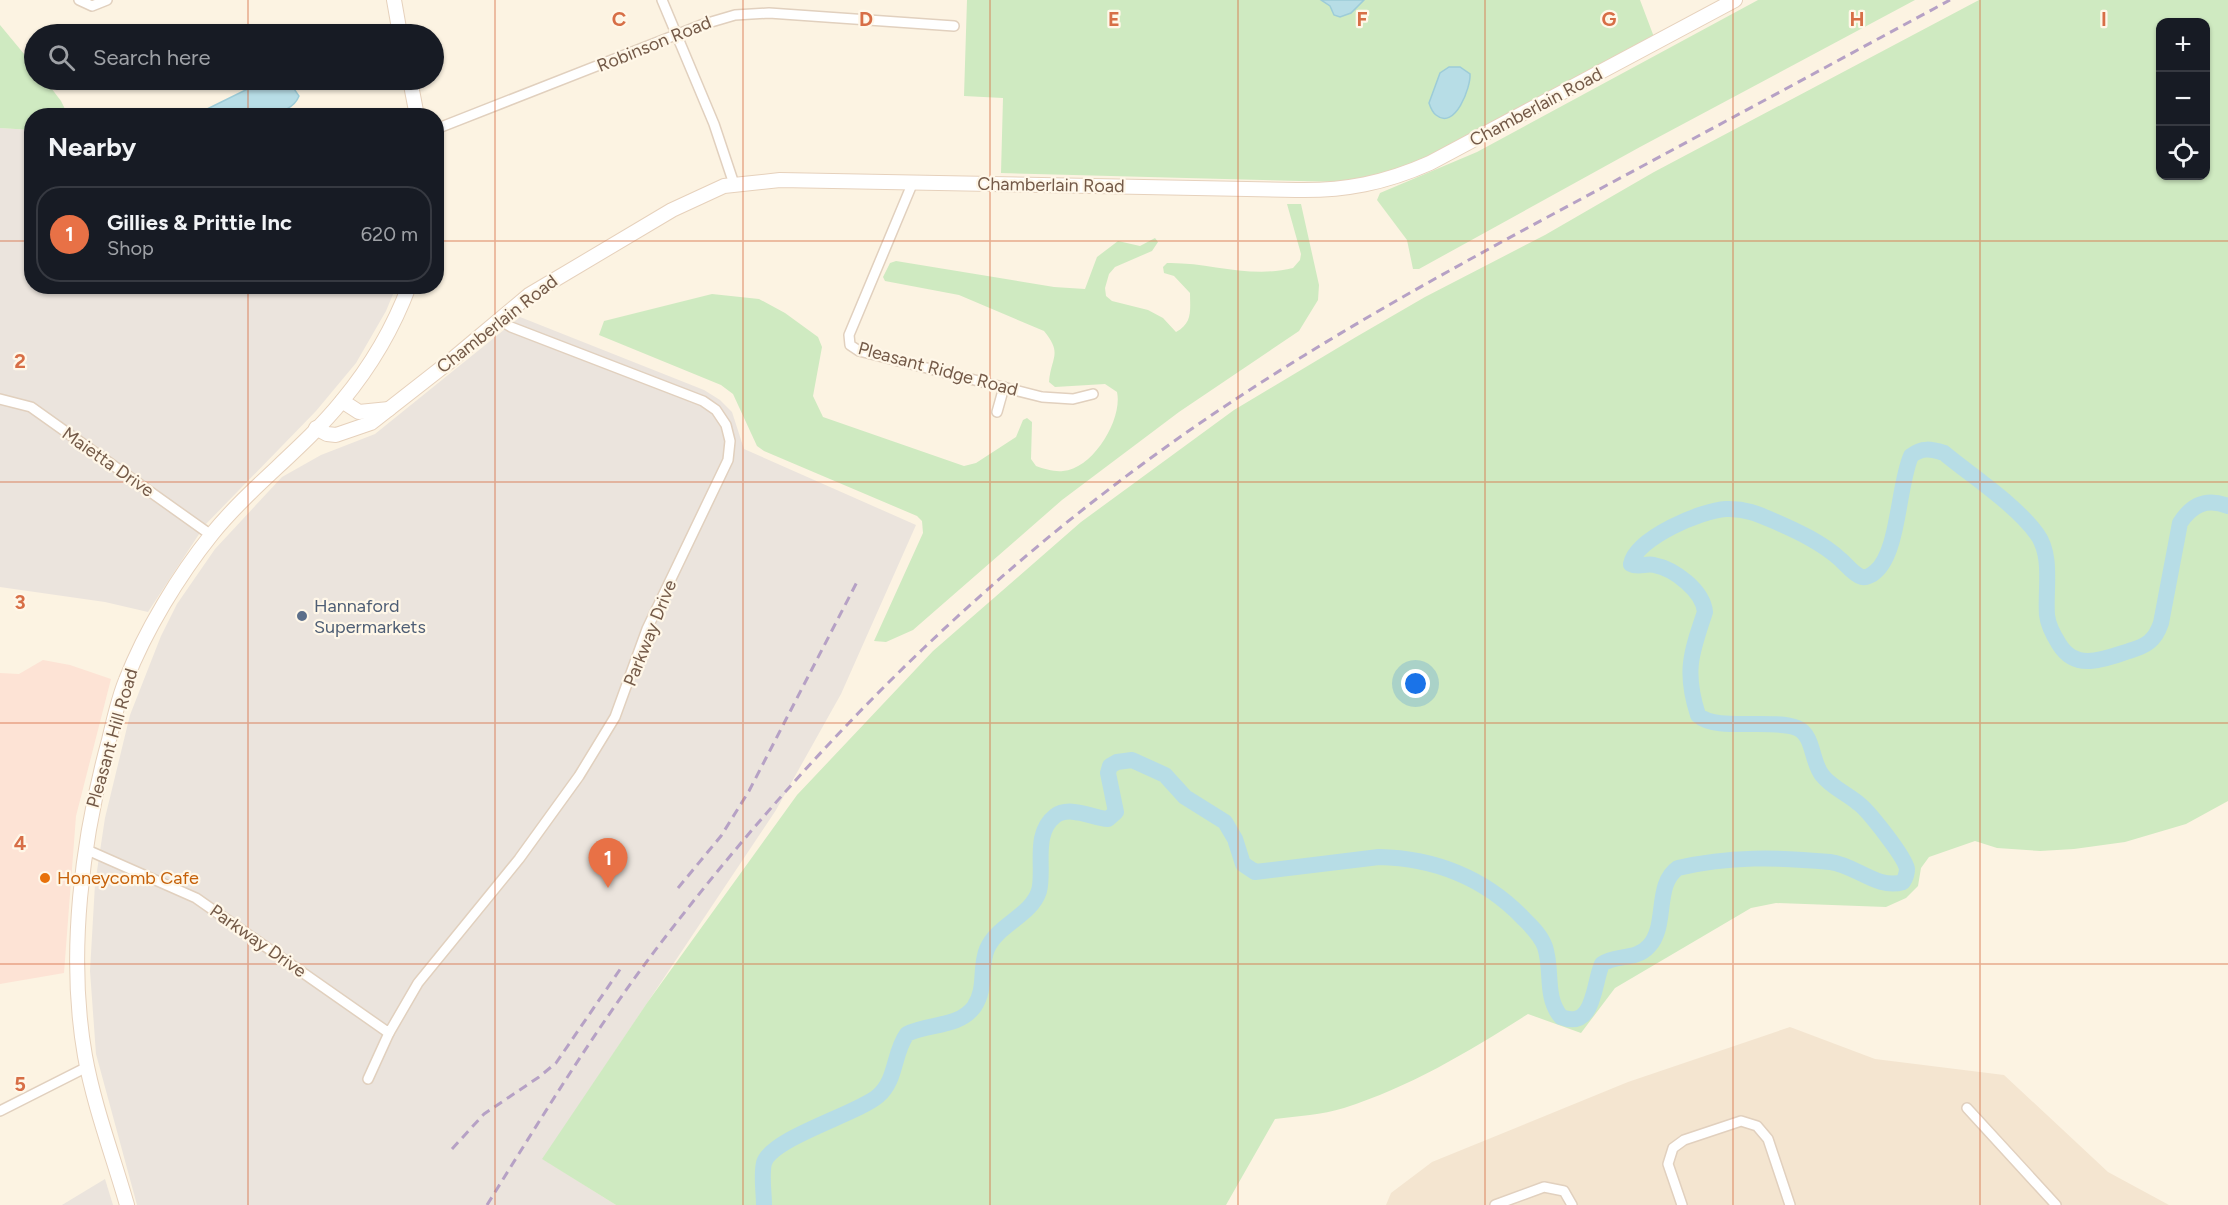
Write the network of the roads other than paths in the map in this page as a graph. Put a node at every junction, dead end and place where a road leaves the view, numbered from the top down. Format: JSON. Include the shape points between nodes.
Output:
{"nodes":[{"id":1,"x":79,"y":0,"type":"edge"},
{"id":2,"x":107,"y":0,"type":"edge"},
{"id":3,"x":394,"y":0,"type":"edge"},
{"id":4,"x":662,"y":0,"type":"edge"},
{"id":5,"x":1735,"y":0,"type":"edge"},
{"id":6,"x":398,"y":24,"type":"edge"},
{"id":7,"x":954,"y":26,"type":"dead end"},
{"id":8,"x":676,"y":35,"type":"junction"},
{"id":9,"x":412,"y":90,"type":"edge"},
{"id":10,"x":415,"y":108,"type":"edge"},
{"id":11,"x":444,"y":126,"type":"edge"},
{"id":12,"x":913,"y":182,"type":"junction"},
{"id":13,"x":734,"y":184,"type":"junction"},
{"id":14,"x":405,"y":294,"type":"edge"},
{"id":15,"x":498,"y":320,"type":"junction"},
{"id":16,"x":1004,"y":387,"type":"junction"},
{"id":17,"x":1093,"y":394,"type":"dead end"},
{"id":18,"x":0,"y":399,"type":"edge"},
{"id":19,"x":342,"y":402,"type":"junction"},
{"id":20,"x":391,"y":408,"type":"junction"},
{"id":21,"x":997,"y":412,"type":"dead end"},
{"id":22,"x":316,"y":428,"type":"junction"},
{"id":23,"x":211,"y":535,"type":"junction"},
{"id":24,"x":85,"y":849,"type":"junction"},
{"id":25,"x":389,"y":1033,"type":"junction"},
{"id":26,"x":87,"y":1067,"type":"junction"},
{"id":27,"x":368,"y":1079,"type":"dead end"},
{"id":28,"x":1967,"y":1108,"type":"dead end"},
{"id":29,"x":0,"y":1111,"type":"edge"},
{"id":30,"x":127,"y":1205,"type":"edge"},
{"id":31,"x":1495,"y":1205,"type":"edge"},
{"id":32,"x":1572,"y":1205,"type":"edge"},
{"id":33,"x":1682,"y":1205,"type":"edge"},
{"id":34,"x":1790,"y":1205,"type":"edge"},
{"id":35,"x":2056,"y":1205,"type":"edge"}],
"edges":[{"from":1,"to":2,"type":"street","via":[[92,6]]},
{"from":3,"to":6,"type":"street"},
{"from":4,"to":8,"type":"street"},
{"from":5,"to":12,"type":"street","name":"Chamberlain Road","via":[[1430,163],[1362,187],[1307,191]]},
{"from":7,"to":8,"type":"street","name":"Robinson Road","via":[[752,13],[718,19]]},
{"from":8,"to":11,"type":"street","name":"Robinson Road"},
{"from":8,"to":13,"type":"street","via":[[714,124]]},
{"from":9,"to":10,"type":"street"},
{"from":12,"to":13,"type":"street","name":"Chamberlain Road","via":[[773,180]]},
{"from":12,"to":16,"type":"street","name":"Pleasant Ridge Road","via":[[849,335],[850,345],[859,351]]},
{"from":13,"to":15,"type":"street","name":"Chamberlain Road","via":[[692,200],[592,255]]},
{"from":14,"to":19,"type":"street","name":"Pleasant Hill Road","via":[[381,348]]},
{"from":15,"to":20,"type":"street","name":"Chamberlain Road"},
{"from":15,"to":25,"type":"street","name":"Parkway Drive","via":[[703,401],[722,417],[729,432],[730,450],[716,488],[647,629],[608,732],[519,859],[429,969]]},
{"from":16,"to":17,"type":"street","name":"Pleasant Ridge Road","via":[[1058,399]]},
{"from":16,"to":21,"type":"street"},
{"from":18,"to":23,"type":"street","name":"Maietta Drive","via":[[31,407]]},
{"from":19,"to":20,"type":"street","via":[[359,412]]},
{"from":19,"to":22,"type":"street","name":"Pleasant Hill Road"},
{"from":20,"to":22,"type":"street","name":"Chamberlain Road","via":[[371,423],[345,433],[331,435]]},
{"from":22,"to":23,"type":"street","name":"Pleasant Hill Road"},
{"from":23,"to":24,"type":"street","name":"Pleasant Hill Road","via":[[156,620],[127,676],[96,790]]},
{"from":24,"to":25,"type":"street","name":"Parkway Drive","via":[[196,898]]},
{"from":24,"to":26,"type":"street","name":"Pleasant Hill Road","via":[[79,980]]},
{"from":25,"to":27,"type":"street","name":"Parkway Drive"},
{"from":26,"to":29,"type":"street"},
{"from":26,"to":30,"type":"street","name":"Pleasant Hill Road"},
{"from":28,"to":35,"type":"street"},
{"from":31,"to":32,"type":"street","via":[[1552,1187],[1564,1191]]},
{"from":33,"to":34,"type":"street","via":[[1668,1164],[1673,1148],[1684,1140],[1741,1121],[1757,1126],[1768,1139]]}]}
